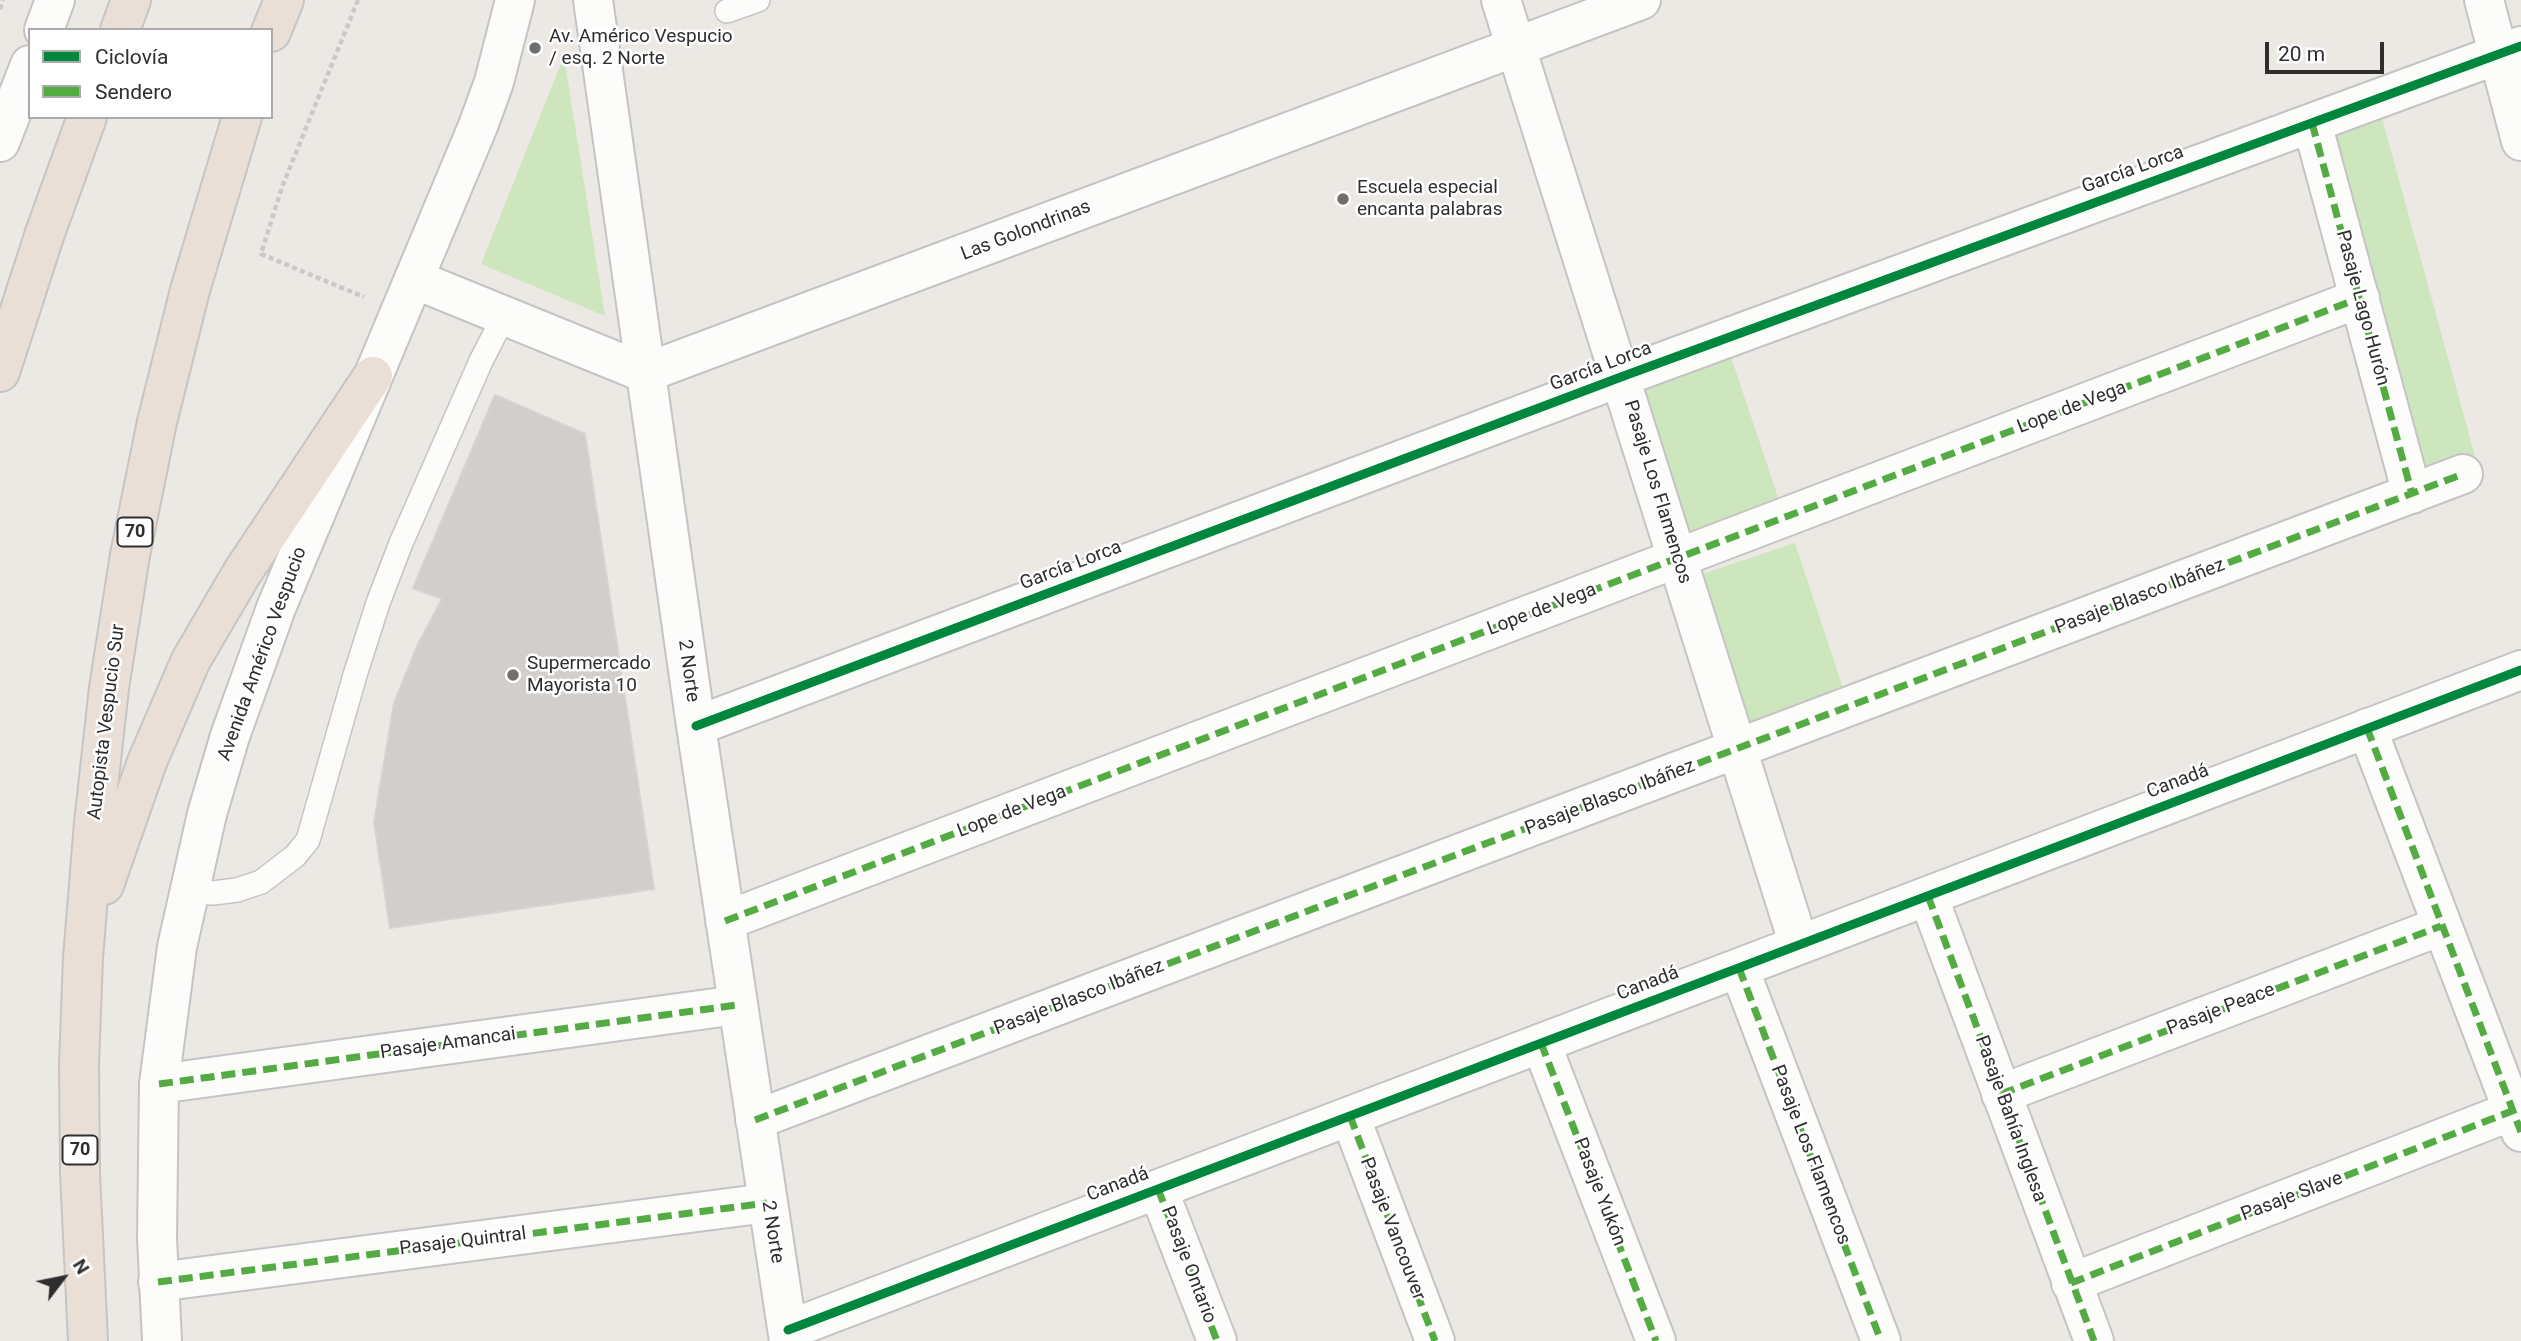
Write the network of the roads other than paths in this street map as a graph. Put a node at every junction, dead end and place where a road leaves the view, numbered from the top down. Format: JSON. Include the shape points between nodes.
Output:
{"nodes":[{"id":1,"x":55,"y":0,"type":"edge"},
{"id":2,"x":131,"y":0,"type":"edge"},
{"id":3,"x":284,"y":0,"type":"edge"},
{"id":4,"x":515,"y":0,"type":"edge"},
{"id":5,"x":593,"y":0,"type":"edge"},
{"id":6,"x":758,"y":0,"type":"edge"},
{"id":7,"x":1501,"y":0,"type":"edge"},
{"id":8,"x":1641,"y":0,"type":"edge"},
{"id":9,"x":2484,"y":0,"type":"edge"},
{"id":10,"x":727,"y":11,"type":"dead end"},
{"id":11,"x":45,"y":28,"type":"edge"},
{"id":12,"x":121,"y":28,"type":"edge"},
{"id":13,"x":273,"y":28,"type":"edge"},
{"id":14,"x":1516,"y":48,"type":"junction"},
{"id":15,"x":2510,"y":50,"type":"edge"},
{"id":16,"x":28,"y":70,"type":"edge"},
{"id":17,"x":86,"y":119,"type":"edge"},
{"id":18,"x":241,"y":119,"type":"edge"},
{"id":19,"x":2312,"y":123,"type":"junction"},
{"id":20,"x":2521,"y":141,"type":"edge"},
{"id":21,"x":0,"y":142,"type":"edge"},
{"id":22,"x":414,"y":279,"type":"junction"},
{"id":23,"x":2360,"y":298,"type":"junction"},
{"id":24,"x":504,"y":316,"type":"junction"},
{"id":25,"x":0,"y":372,"type":"edge"},
{"id":26,"x":645,"y":373,"type":"junction"},
{"id":27,"x":373,"y":376,"type":"junction"},
{"id":28,"x":1621,"y":377,"type":"junction"},
{"id":29,"x":2463,"y":474,"type":"dead end"},
{"id":30,"x":2413,"y":494,"type":"junction"},
{"id":31,"x":1677,"y":558,"type":"junction"},
{"id":32,"x":2521,"y":670,"type":"edge"},
{"id":33,"x":696,"y":726,"type":"junction"},
{"id":34,"x":2367,"y":728,"type":"junction"},
{"id":35,"x":1738,"y":749,"type":"junction"},
{"id":36,"x":188,"y":892,"type":"junction"},
{"id":37,"x":1928,"y":896,"type":"junction"},
{"id":38,"x":724,"y":921,"type":"junction"},
{"id":39,"x":2441,"y":926,"type":"junction"},
{"id":40,"x":1799,"y":945,"type":"junction"},
{"id":41,"x":83,"y":958,"type":"junction"},
{"id":42,"x":1739,"y":968,"type":"junction"},
{"id":43,"x":737,"y":1005,"type":"junction"},
{"id":44,"x":1541,"y":1043,"type":"junction"},
{"id":45,"x":159,"y":1084,"type":"junction"},
{"id":46,"x":2001,"y":1094,"type":"junction"},
{"id":47,"x":1349,"y":1116,"type":"junction"},
{"id":48,"x":755,"y":1120,"type":"junction"},
{"id":49,"x":2517,"y":1122,"type":"edge"},
{"id":50,"x":1158,"y":1189,"type":"junction"},
{"id":51,"x":767,"y":1203,"type":"junction"},
{"id":52,"x":158,"y":1282,"type":"junction"},
{"id":53,"x":2071,"y":1283,"type":"junction"},
{"id":54,"x":788,"y":1336,"type":"edge"},
{"id":55,"x":88,"y":1341,"type":"edge"},
{"id":56,"x":163,"y":1341,"type":"edge"},
{"id":57,"x":1217,"y":1341,"type":"edge"},
{"id":58,"x":1435,"y":1341,"type":"edge"},
{"id":59,"x":1656,"y":1341,"type":"edge"},
{"id":60,"x":1881,"y":1341,"type":"edge"},
{"id":61,"x":2094,"y":1341,"type":"edge"}],
"edges":[{"from":1,"to":11,"type":"street"},
{"from":2,"to":12,"type":"highway"},
{"from":3,"to":13,"type":"highway"},
{"from":4,"to":22,"type":"street","name":"Avenida Américo Vespucio","via":[[478,126]]},
{"from":5,"to":26,"type":"street","name":"2 Norte"},
{"from":6,"to":10,"type":"lane"},
{"from":7,"to":14,"type":"street","name":"Pasaje Los Flamencos"},
{"from":8,"to":14,"type":"street","name":"Las Golondrinas"},
{"from":9,"to":15,"type":"street"},
{"from":14,"to":26,"type":"street","name":"Las Golondrinas"},
{"from":14,"to":28,"type":"street","name":"Pasaje Los Flamencos"},
{"from":15,"to":19,"type":"street","name":"García Lorca"},
{"from":15,"to":20,"type":"street"},
{"from":16,"to":21,"type":"street"},
{"from":17,"to":25,"type":"highway"},
{"from":18,"to":41,"type":"highway","name":"Autopista Vespucio Sur","number":"70","via":[[190,290],[130,555],[108,702]]},
{"from":19,"to":23,"type":"street","name":"Pasaje Lago Hurón"},
{"from":19,"to":28,"type":"street","name":"García Lorca"},
{"from":22,"to":24,"type":"street"},
{"from":22,"to":27,"type":"street","name":"Avenida Américo Vespucio"},
{"from":23,"to":30,"type":"street","name":"Pasaje Lago Hurón"},
{"from":23,"to":31,"type":"street","name":"Lope de Vega"},
{"from":24,"to":26,"type":"street"},
{"from":24,"to":36,"type":"lane","via":[[378,603],[308,839],[295,856],[261,882],[237,890]]},
{"from":26,"to":33,"type":"street","name":"2 Norte"},
{"from":27,"to":36,"type":"street","name":"Avenida Américo Vespucio","via":[[248,682]]},
{"from":27,"to":41,"type":"highway","via":[[229,594],[191,660],[122,826]]},
{"from":28,"to":31,"type":"street","name":"Pasaje Los Flamencos"},
{"from":28,"to":33,"type":"street","name":"García Lorca"},
{"from":29,"to":30,"type":"street","name":"Pasaje Blasco Ibáñez"},
{"from":30,"to":35,"type":"street","name":"Pasaje Blasco Ibáñez"},
{"from":31,"to":35,"type":"street","name":"Pasaje Los Flamencos"},
{"from":31,"to":38,"type":"street","name":"Lope de Vega"},
{"from":32,"to":34,"type":"street","name":"Canadá"},
{"from":33,"to":38,"type":"street","name":"2 Norte"},
{"from":34,"to":37,"type":"street","name":"Canadá"},
{"from":34,"to":39,"type":"street"},
{"from":35,"to":40,"type":"street","name":"Pasaje Los Flamencos"},
{"from":35,"to":48,"type":"street","name":"Pasaje Blasco Ibáñez"},
{"from":36,"to":45,"type":"street","name":"Avenida Américo Vespucio"},
{"from":37,"to":40,"type":"street","name":"Canadá"},
{"from":37,"to":46,"type":"street","name":"Pasaje Bahía Inglesa"},
{"from":38,"to":43,"type":"street","name":"2 Norte"},
{"from":39,"to":46,"type":"street","name":"Pasaje Peace"},
{"from":39,"to":49,"type":"street"},
{"from":40,"to":42,"type":"street","name":"Canadá"},
{"from":41,"to":55,"type":"highway","name":"Autopista Vespucio Sur","number":"70","via":[[79,1160]]},
{"from":42,"to":44,"type":"street","name":"Canadá"},
{"from":42,"to":60,"type":"street","name":"Pasaje Los Flamencos"},
{"from":43,"to":45,"type":"street","name":"Pasaje Amancai"},
{"from":43,"to":48,"type":"street","name":"2 Norte"},
{"from":44,"to":47,"type":"street","name":"Canadá"},
{"from":44,"to":59,"type":"street","name":"Pasaje Yukón"},
{"from":45,"to":52,"type":"street","name":"Avenida Américo Vespucio"},
{"from":46,"to":53,"type":"street","name":"Pasaje Bahía Inglesa"},
{"from":47,"to":50,"type":"street","name":"Canadá"},
{"from":47,"to":58,"type":"street","name":"Pasaje Vancouver"},
{"from":48,"to":51,"type":"street","name":"2 Norte"},
{"from":49,"to":53,"type":"street","name":"Pasaje Slave"},
{"from":50,"to":54,"type":"street","name":"Canadá"},
{"from":50,"to":57,"type":"street","name":"Pasaje Ontario"},
{"from":51,"to":52,"type":"street","name":"Pasaje Quintral"},
{"from":51,"to":54,"type":"street","name":"2 Norte"},
{"from":52,"to":56,"type":"street","name":"Avenida Américo Vespucio"},
{"from":53,"to":61,"type":"street","name":"Pasaje Bahía Inglesa"}]}
